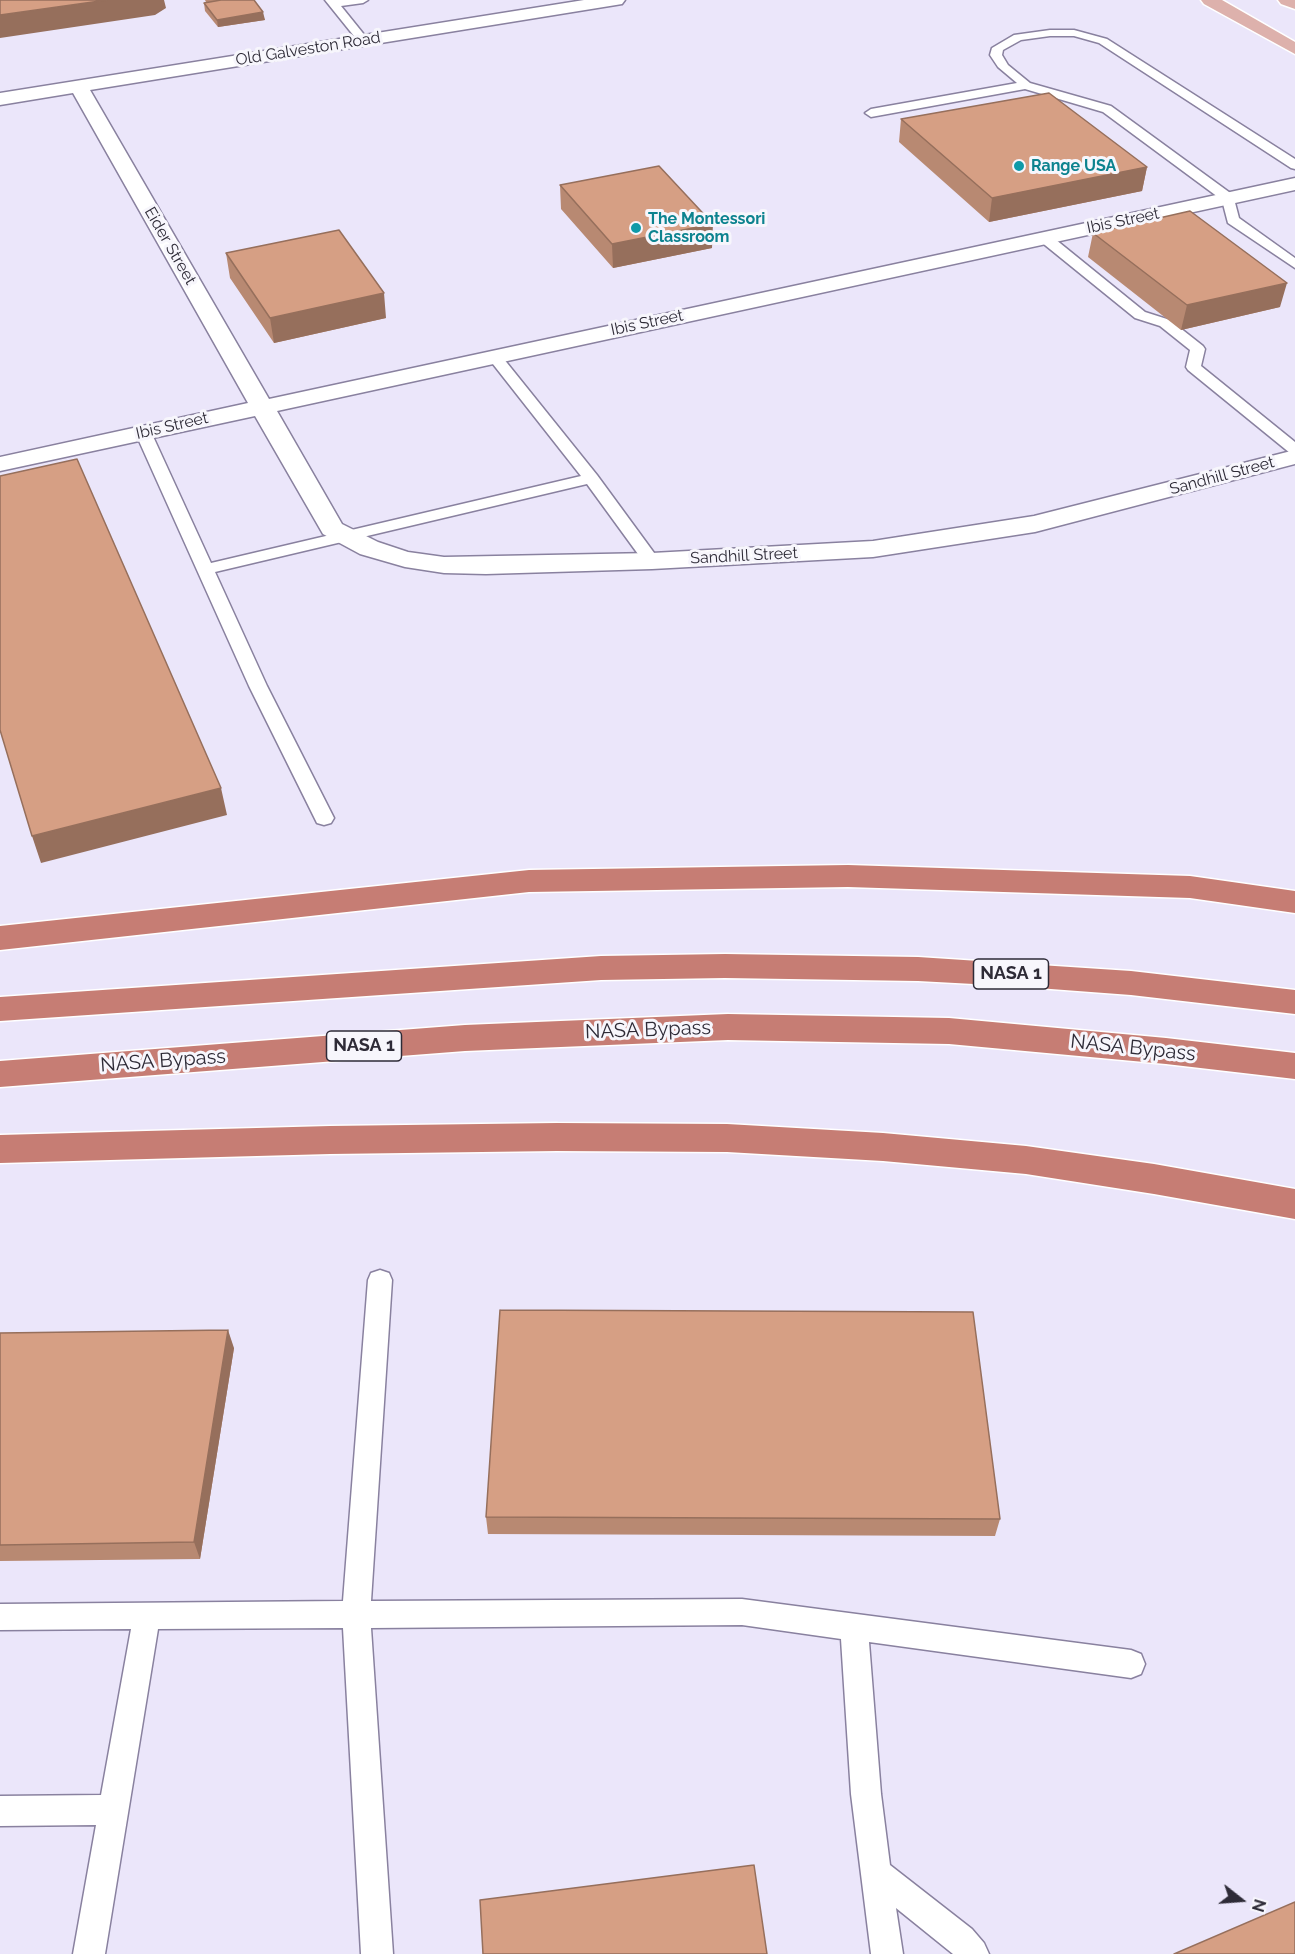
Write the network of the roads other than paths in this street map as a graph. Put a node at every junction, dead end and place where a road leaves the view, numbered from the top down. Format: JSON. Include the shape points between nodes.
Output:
{"nodes":[{"id":1,"x":363,"y":0,"type":"edge"},
{"id":2,"x":616,"y":0,"type":"edge"},
{"id":3,"x":1210,"y":0,"type":"edge"},
{"id":4,"x":1287,"y":0,"type":"edge"},
{"id":5,"x":332,"y":2,"type":"edge"},
{"id":6,"x":1295,"y":4,"type":"edge"},
{"id":7,"x":362,"y":39,"type":"junction"},
{"id":8,"x":1295,"y":50,"type":"edge"},
{"id":9,"x":1026,"y":85,"type":"junction"},
{"id":10,"x":79,"y":87,"type":"junction"},
{"id":11,"x":0,"y":99,"type":"edge"},
{"id":12,"x":871,"y":113,"type":"dead end"},
{"id":13,"x":1295,"y":165,"type":"edge"},
{"id":14,"x":1295,"y":184,"type":"edge"},
{"id":15,"x":1228,"y":198,"type":"junction"},
{"id":16,"x":1045,"y":238,"type":"junction"},
{"id":17,"x":1295,"y":264,"type":"edge"},
{"id":18,"x":494,"y":356,"type":"junction"},
{"id":19,"x":262,"y":406,"type":"junction"},
{"id":20,"x":143,"y":432,"type":"junction"},
{"id":21,"x":1295,"y":450,"type":"edge"},
{"id":22,"x":1295,"y":457,"type":"edge"},
{"id":23,"x":0,"y":464,"type":"edge"},
{"id":24,"x":591,"y":478,"type":"junction"},
{"id":25,"x":346,"y":536,"type":"junction"},
{"id":26,"x":652,"y":561,"type":"junction"},
{"id":27,"x":204,"y":570,"type":"junction"},
{"id":28,"x":324,"y":818,"type":"dead end"},
{"id":29,"x":1295,"y":902,"type":"edge"},
{"id":30,"x":0,"y":938,"type":"edge"},
{"id":31,"x":1295,"y":1002,"type":"edge"},
{"id":32,"x":0,"y":1009,"type":"edge"},
{"id":33,"x":1295,"y":1066,"type":"edge"},
{"id":34,"x":0,"y":1074,"type":"edge"},
{"id":35,"x":0,"y":1149,"type":"edge"},
{"id":36,"x":1295,"y":1204,"type":"edge"},
{"id":37,"x":380,"y":1280,"type":"dead end"},
{"id":38,"x":356,"y":1613,"type":"junction"},
{"id":39,"x":147,"y":1615,"type":"junction"},
{"id":40,"x":0,"y":1617,"type":"edge"},
{"id":41,"x":854,"y":1627,"type":"junction"},
{"id":42,"x":1131,"y":1664,"type":"dead end"},
{"id":43,"x":114,"y":1810,"type":"junction"},
{"id":44,"x":0,"y":1811,"type":"edge"},
{"id":45,"x":877,"y":1874,"type":"junction"},
{"id":46,"x":89,"y":1954,"type":"edge"},
{"id":47,"x":377,"y":1954,"type":"edge"},
{"id":48,"x":887,"y":1954,"type":"edge"},
{"id":49,"x":973,"y":1954,"type":"edge"}],
"edges":[{"from":1,"to":5,"type":"lane"},
{"from":2,"to":7,"type":"street","name":"Old Galveston Road"},
{"from":3,"to":8,"type":"main road"},
{"from":4,"to":6,"type":"main road"},
{"from":5,"to":7,"type":"lane"},
{"from":7,"to":10,"type":"street","name":"Old Galveston Road"},
{"from":9,"to":12,"type":"lane"},
{"from":9,"to":13,"type":"lane","via":[[1004,67],[996,55],[998,48],[1018,37],[1050,33],[1074,33],[1102,41]]},
{"from":9,"to":15,"type":"lane","via":[[1107,109]]},
{"from":10,"to":11,"type":"street","name":"Old Galveston Road"},
{"from":10,"to":19,"type":"street","name":"Eider Street"},
{"from":14,"to":15,"type":"street","name":"Ibis Street"},
{"from":15,"to":16,"type":"street","name":"Ibis Street"},
{"from":15,"to":17,"type":"lane","via":[[1233,220]]},
{"from":16,"to":18,"type":"street","name":"Ibis Street"},
{"from":16,"to":21,"type":"lane","via":[[1140,315],[1165,323],[1198,349],[1193,367]]},
{"from":18,"to":19,"type":"street","name":"Ibis Street"},
{"from":18,"to":24,"type":"lane"},
{"from":19,"to":20,"type":"street","name":"Ibis Street"},
{"from":19,"to":25,"type":"street","name":"Sandhill Street","via":[[332,529]]},
{"from":20,"to":23,"type":"street","name":"Ibis Street"},
{"from":20,"to":27,"type":"lane"},
{"from":22,"to":26,"type":"street","name":"Sandhill Street","via":[[1035,524],[873,549]]},
{"from":24,"to":25,"type":"lane"},
{"from":24,"to":26,"type":"lane"},
{"from":25,"to":26,"type":"street","name":"Sandhill Street","via":[[405,559],[444,565]]},
{"from":25,"to":27,"type":"lane"},
{"from":27,"to":28,"type":"lane"},
{"from":29,"to":30,"type":"highway","via":[[1190,887],[848,876],[529,881]]},
{"from":31,"to":32,"type":"highway","number":"NASA 1","via":[[1131,983],[999,974],[725,966],[601,968]]},
{"from":33,"to":34,"type":"highway","name":"NASA Bypass","number":"NASA 1","via":[[949,1031],[729,1027],[465,1038]]},
{"from":35,"to":36,"type":"highway","via":[[330,1140],[727,1138],[1026,1160]]},
{"from":37,"to":38,"type":"lane"},
{"from":38,"to":39,"type":"lane"},
{"from":38,"to":41,"type":"lane","via":[[742,1612]]},
{"from":38,"to":47,"type":"lane"},
{"from":39,"to":40,"type":"lane"},
{"from":39,"to":43,"type":"lane"},
{"from":41,"to":42,"type":"lane"},
{"from":41,"to":45,"type":"lane","via":[[866,1794]]},
{"from":43,"to":44,"type":"lane"},
{"from":43,"to":46,"type":"lane"},
{"from":45,"to":48,"type":"lane"},
{"from":45,"to":49,"type":"lane","via":[[961,1940]]}]}
